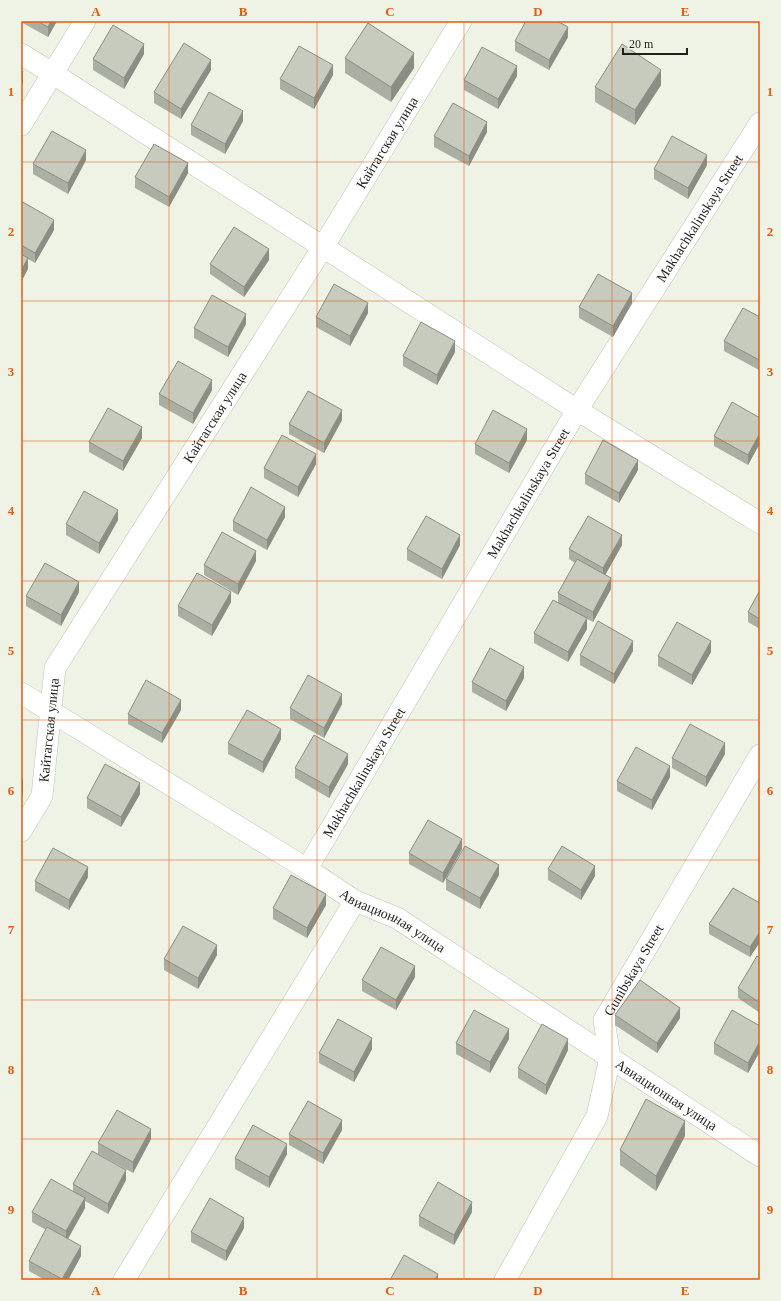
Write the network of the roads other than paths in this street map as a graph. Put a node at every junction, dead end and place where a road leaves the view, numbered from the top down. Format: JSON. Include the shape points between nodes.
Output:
{"nodes":[{"id":1,"x":85,"y":21,"type":"edge"},
{"id":2,"x":461,"y":21,"type":"edge"},
{"id":3,"x":21,"y":54,"type":"edge"},
{"id":4,"x":52,"y":73,"type":"junction"},
{"id":5,"x":760,"y":123,"type":"edge"},
{"id":6,"x":21,"y":125,"type":"edge"},
{"id":7,"x":323,"y":248,"type":"junction"},
{"id":8,"x":577,"y":410,"type":"junction"},
{"id":9,"x":760,"y":523,"type":"edge"},
{"id":10,"x":21,"y":693,"type":"edge"},
{"id":11,"x":50,"y":710,"type":"junction"},
{"id":12,"x":760,"y":755,"type":"edge"},
{"id":13,"x":21,"y":831,"type":"edge"},
{"id":14,"x":307,"y":869,"type":"junction"},
{"id":15,"x":355,"y":901,"type":"junction"},
{"id":16,"x":610,"y":1058,"type":"junction"},
{"id":17,"x":760,"y":1156,"type":"edge"},
{"id":18,"x":124,"y":1280,"type":"edge"},
{"id":19,"x":505,"y":1280,"type":"edge"}],
"edges":[{"from":1,"to":4,"type":"street"},
{"from":2,"to":7,"type":"street","name":"Кайтагская улица"},
{"from":3,"to":4,"type":"street"},
{"from":4,"to":6,"type":"street"},
{"from":4,"to":7,"type":"street"},
{"from":5,"to":8,"type":"street","name":"Makhachkalinskaya Street"},
{"from":7,"to":8,"type":"street"},
{"from":7,"to":11,"type":"street","name":"Кайтагская улица","via":[[55,668]]},
{"from":8,"to":9,"type":"street"},
{"from":8,"to":14,"type":"street","name":"Makhachkalinskaya Street"},
{"from":10,"to":11,"type":"street","name":"Авиационная улица"},
{"from":11,"to":13,"type":"street","name":"Кайтагская улица","via":[[42,796]]},
{"from":11,"to":14,"type":"street","name":"Авиационная улица"},
{"from":12,"to":16,"type":"street","name":"Gunibskaya Street","via":[[604,1020]]},
{"from":14,"to":15,"type":"street","name":"Авиационная улица"},
{"from":15,"to":16,"type":"street","name":"Авиационная улица","via":[[397,918]]},
{"from":15,"to":18,"type":"street"},
{"from":16,"to":17,"type":"street","name":"Авиационная улица"},
{"from":16,"to":19,"type":"street","name":"Gunibskaya Street","via":[[597,1116]]}]}
